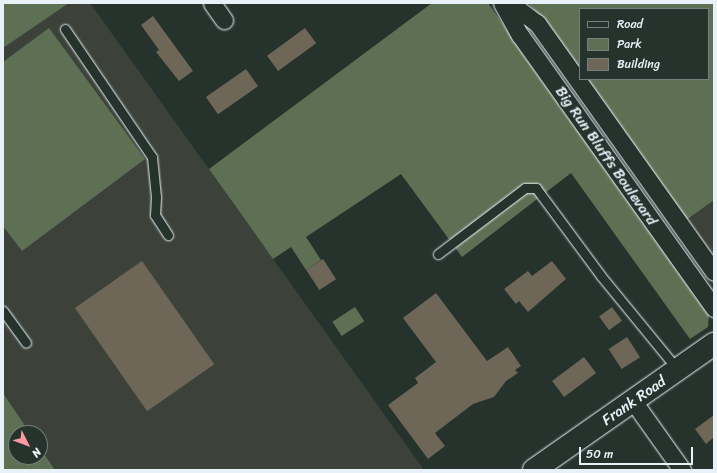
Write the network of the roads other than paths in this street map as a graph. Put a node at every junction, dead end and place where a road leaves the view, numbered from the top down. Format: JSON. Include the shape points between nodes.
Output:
{"nodes":[{"id":1,"x":212,"y":3,"type":"edge"},
{"id":2,"x":502,"y":3,"type":"edge"},
{"id":3,"x":510,"y":3,"type":"edge"},
{"id":4,"x":224,"y":20,"type":"dead end"},
{"id":5,"x":65,"y":29,"type":"dead end"},
{"id":6,"x":168,"y":235,"type":"dead end"},
{"id":7,"x":438,"y":254,"type":"dead end"},
{"id":8,"x":705,"y":270,"type":"edge"},
{"id":9,"x":714,"y":308,"type":"edge"},
{"id":10,"x":3,"y":311,"type":"edge"},
{"id":11,"x":26,"y":343,"type":"dead end"},
{"id":12,"x":714,"y":344,"type":"edge"},
{"id":13,"x":678,"y":370,"type":"junction"},
{"id":14,"x":633,"y":401,"type":"junction"},
{"id":15,"x":534,"y":470,"type":"edge"},
{"id":16,"x":682,"y":470,"type":"edge"}],
"edges":[{"from":1,"to":4,"type":"street"},
{"from":2,"to":8,"type":"street","name":"Big Run Bluffs Boulevard","via":[[520,35]]},
{"from":3,"to":8,"type":"street","name":"Big Run Bluffs Boulevard","via":[[537,23]]},
{"from":5,"to":6,"type":"lane","via":[[152,157],[155,215]]},
{"from":7,"to":13,"type":"lane","via":[[524,188],[536,188],[601,276]]},
{"from":8,"to":9,"type":"street","name":"Big Run Bluffs Boulevard"},
{"from":10,"to":11,"type":"lane"},
{"from":12,"to":13,"type":"main road","name":"Frank Road"},
{"from":13,"to":14,"type":"main road","name":"Frank Road"},
{"from":14,"to":15,"type":"main road","name":"Frank Road"},
{"from":14,"to":16,"type":"street"}]}
